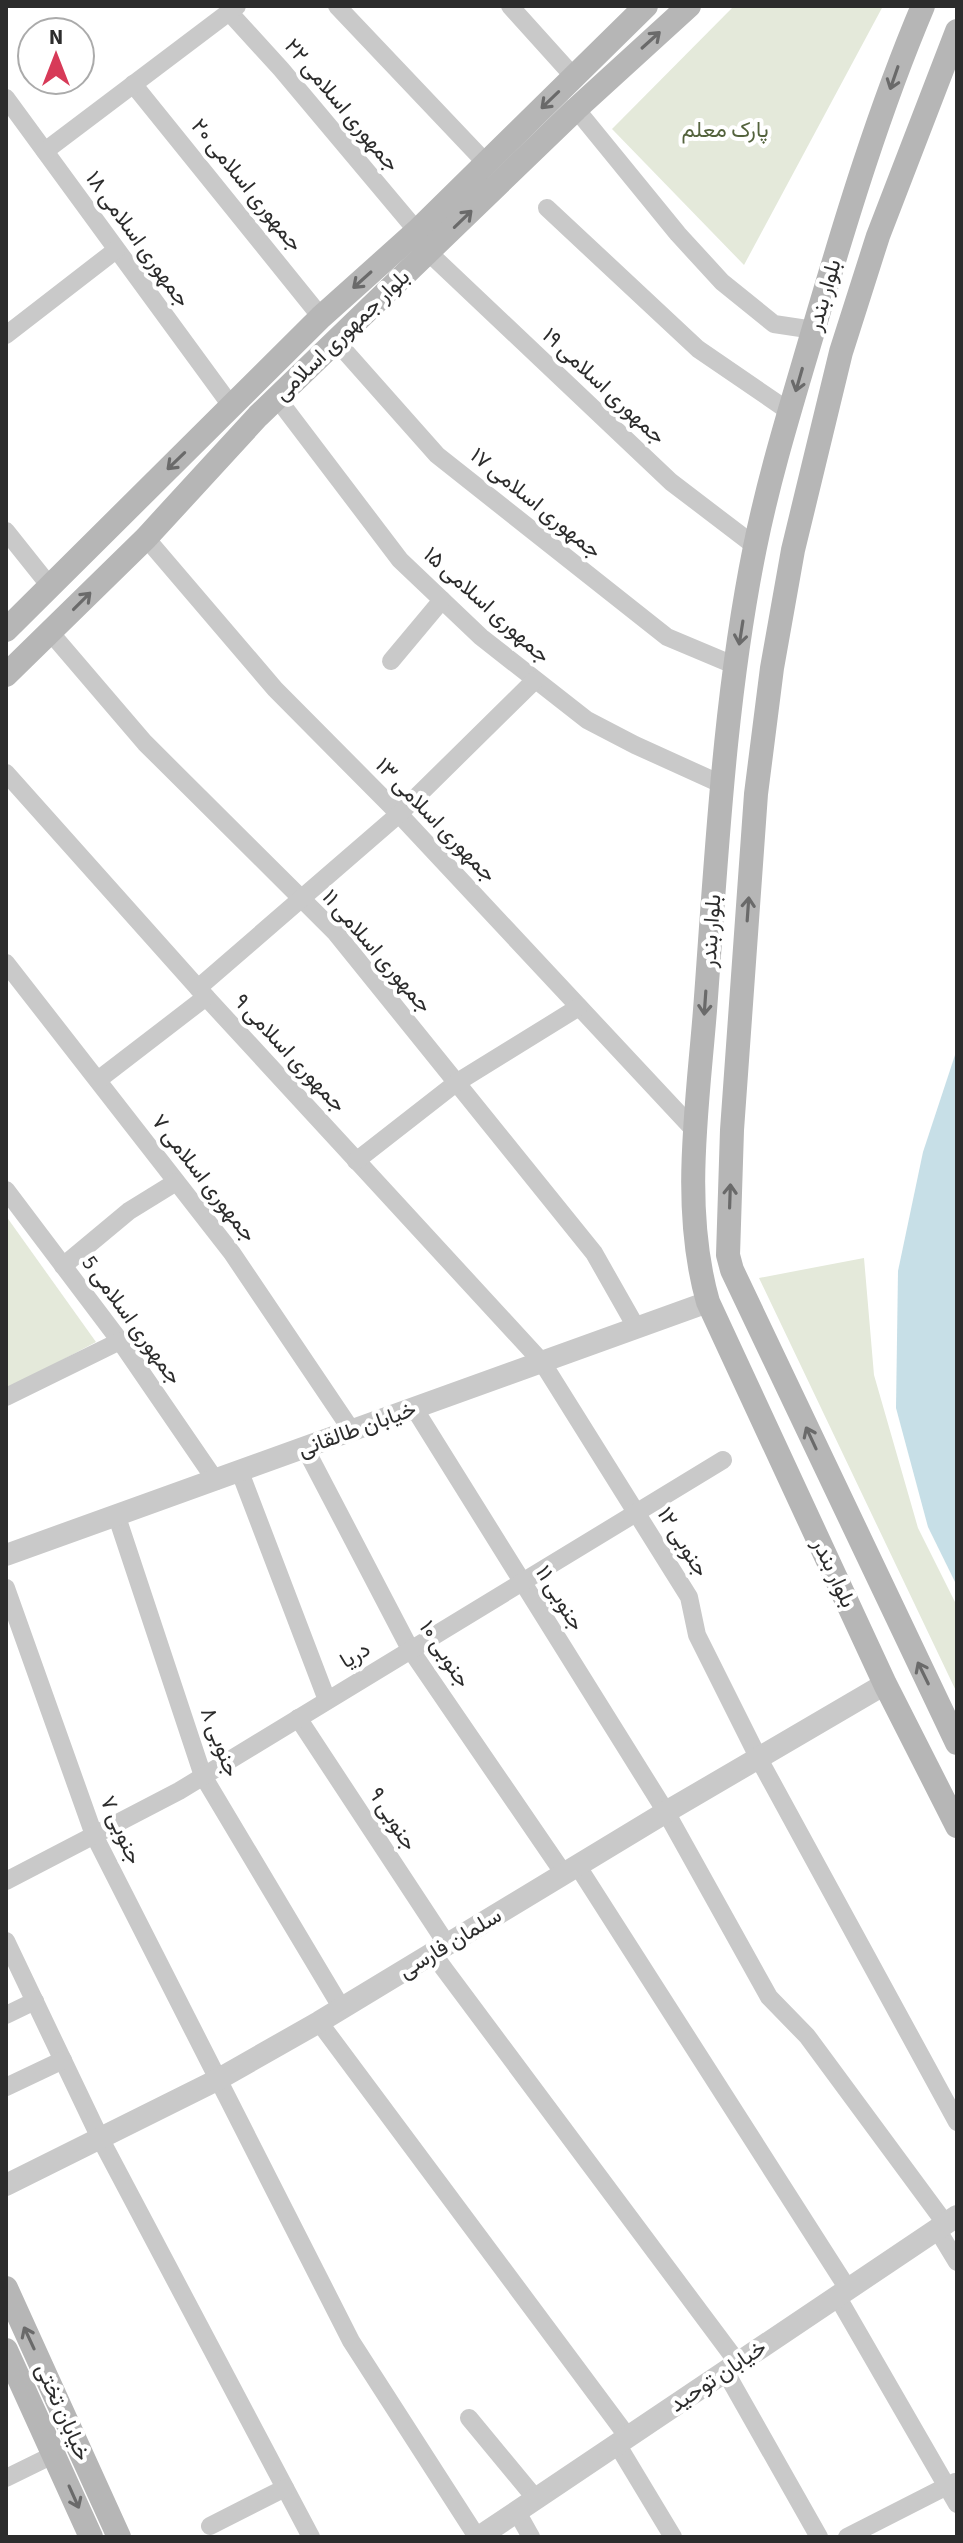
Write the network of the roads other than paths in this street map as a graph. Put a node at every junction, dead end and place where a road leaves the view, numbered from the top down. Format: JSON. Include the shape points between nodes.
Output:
{"nodes":[{"id":1,"x":337,"y":6,"type":"edge"},
{"id":2,"x":510,"y":6,"type":"edge"},
{"id":3,"x":646,"y":6,"type":"edge"},
{"id":4,"x":689,"y":6,"type":"edge"},
{"id":5,"x":923,"y":6,"type":"edge"},
{"id":6,"x":233,"y":9,"type":"edge"},
{"id":7,"x":957,"y":31,"type":"edge"},
{"id":8,"x":574,"y":77,"type":"junction"},
{"id":9,"x":133,"y":84,"type":"junction"},
{"id":10,"x":6,"y":98,"type":"edge"},
{"id":11,"x":576,"y":109,"type":"junction"},
{"id":12,"x":45,"y":151,"type":"junction"},
{"id":13,"x":486,"y":163,"type":"junction"},
{"id":14,"x":547,"y":208,"type":"dead end"},
{"id":15,"x":422,"y":242,"type":"junction"},
{"id":16,"x":116,"y":250,"type":"junction"},
{"id":17,"x":836,"y":255,"type":"junction"},
{"id":18,"x":869,"y":265,"type":"junction"},
{"id":19,"x":321,"y":317,"type":"junction"},
{"id":20,"x":814,"y":330,"type":"junction"},
{"id":21,"x":6,"y":335,"type":"edge"},
{"id":22,"x":335,"y":340,"type":"junction"},
{"id":23,"x":277,"y":398,"type":"junction"},
{"id":24,"x":232,"y":407,"type":"junction"},
{"id":25,"x":790,"y":412,"type":"junction"},
{"id":26,"x":6,"y":531,"type":"edge"},
{"id":27,"x":146,"y":538,"type":"junction"},
{"id":28,"x":755,"y":546,"type":"junction"},
{"id":29,"x":49,"y":585,"type":"junction"},
{"id":30,"x":442,"y":600,"type":"junction"},
{"id":31,"x":6,"y":630,"type":"edge"},
{"id":32,"x":50,"y":632,"type":"junction"},
{"id":33,"x":391,"y":661,"type":"dead end"},
{"id":34,"x":736,"y":666,"type":"junction"},
{"id":35,"x":6,"y":675,"type":"edge"},
{"id":36,"x":535,"y":680,"type":"junction"},
{"id":37,"x":6,"y":773,"type":"edge"},
{"id":38,"x":721,"y":784,"type":"junction"},
{"id":39,"x":399,"y":814,"type":"junction"},
{"id":40,"x":301,"y":899,"type":"junction"},
{"id":41,"x":6,"y":963,"type":"edge"},
{"id":42,"x":202,"y":993,"type":"junction"},
{"id":43,"x":579,"y":1007,"type":"junction"},
{"id":44,"x":98,"y":1080,"type":"junction"},
{"id":45,"x":456,"y":1083,"type":"junction"},
{"id":46,"x":696,"y":1132,"type":"junction"},
{"id":47,"x":356,"y":1161,"type":"junction"},
{"id":48,"x":176,"y":1182,"type":"junction"},
{"id":49,"x":6,"y":1190,"type":"edge"},
{"id":50,"x":63,"y":1266,"type":"junction"},
{"id":51,"x":708,"y":1302,"type":"junction"},
{"id":52,"x":636,"y":1327,"type":"junction"},
{"id":53,"x":120,"y":1341,"type":"junction"},
{"id":54,"x":542,"y":1362,"type":"junction"},
{"id":55,"x":6,"y":1397,"type":"edge"},
{"id":56,"x":414,"y":1408,"type":"junction"},
{"id":57,"x":352,"y":1431,"type":"junction"},
{"id":58,"x":305,"y":1448,"type":"junction"},
{"id":59,"x":723,"y":1460,"type":"dead end"},
{"id":60,"x":240,"y":1472,"type":"junction"},
{"id":61,"x":216,"y":1481,"type":"junction"},
{"id":62,"x":637,"y":1514,"type":"junction"},
{"id":63,"x":117,"y":1517,"type":"junction"},
{"id":64,"x":6,"y":1555,"type":"edge"},
{"id":65,"x":522,"y":1582,"type":"junction"},
{"id":66,"x":6,"y":1588,"type":"edge"},
{"id":67,"x":410,"y":1649,"type":"junction"},
{"id":68,"x":885,"y":1684,"type":"junction"},
{"id":69,"x":327,"y":1700,"type":"junction"},
{"id":70,"x":298,"y":1718,"type":"junction"},
{"id":71,"x":957,"y":1743,"type":"edge"},
{"id":72,"x":759,"y":1759,"type":"junction"},
{"id":73,"x":203,"y":1776,"type":"junction"},
{"id":74,"x":666,"y":1812,"type":"junction"},
{"id":75,"x":955,"y":1817,"type":"edge"},
{"id":76,"x":94,"y":1835,"type":"junction"},
{"id":77,"x":571,"y":1870,"type":"junction"},
{"id":78,"x":6,"y":1881,"type":"edge"},
{"id":79,"x":6,"y":1941,"type":"edge"},
{"id":80,"x":441,"y":1950,"type":"junction"},
{"id":81,"x":35,"y":2001,"type":"junction"},
{"id":82,"x":341,"y":2007,"type":"junction"},
{"id":83,"x":6,"y":2015,"type":"edge"},
{"id":84,"x":319,"y":2022,"type":"junction"},
{"id":85,"x":63,"y":2060,"type":"junction"},
{"id":86,"x":217,"y":2080,"type":"junction"},
{"id":87,"x":6,"y":2087,"type":"edge"},
{"id":88,"x":957,"y":2122,"type":"edge"},
{"id":89,"x":100,"y":2138,"type":"junction"},
{"id":90,"x":6,"y":2185,"type":"edge"},
{"id":91,"x":946,"y":2223,"type":"edge"},
{"id":92,"x":957,"y":2262,"type":"edge"},
{"id":93,"x":6,"y":2288,"type":"edge"},
{"id":94,"x":842,"y":2293,"type":"junction"},
{"id":95,"x":6,"y":2350,"type":"edge"},
{"id":96,"x":732,"y":2367,"type":"junction"},
{"id":97,"x":469,"y":2418,"type":"dead end"},
{"id":98,"x":622,"y":2441,"type":"junction"},
{"id":99,"x":55,"y":2454,"type":"junction"},
{"id":100,"x":6,"y":2478,"type":"edge"},
{"id":101,"x":952,"y":2483,"type":"edge"},
{"id":102,"x":285,"y":2488,"type":"junction"},
{"id":103,"x":536,"y":2499,"type":"junction"},
{"id":104,"x":957,"y":2504,"type":"edge"},
{"id":105,"x":517,"y":2512,"type":"junction"},
{"id":106,"x":210,"y":2526,"type":"dead end"},
{"id":107,"x":91,"y":2537,"type":"edge"},
{"id":108,"x":119,"y":2537,"type":"edge"},
{"id":109,"x":311,"y":2537,"type":"edge"},
{"id":110,"x":478,"y":2537,"type":"edge"},
{"id":111,"x":531,"y":2537,"type":"edge"},
{"id":112,"x":673,"y":2537,"type":"edge"},
{"id":113,"x":819,"y":2537,"type":"edge"},
{"id":114,"x":847,"y":2537,"type":"edge"}],
"edges":[{"from":1,"to":13,"type":"street"},
{"from":2,"to":8,"type":"street"},
{"from":3,"to":8,"type":"main road","name":"بلوار جمهوری اسلامی"},
{"from":11,"to":4,"type":"main road","name":"بلوار جمهوری اسلامی","one_way":true},
{"from":5,"to":17,"type":"main road","name":"بلوار بندر","one_way":true},
{"from":6,"to":9,"type":"street"},
{"from":6,"to":15,"type":"street","name":"جمهوری اسلامی ۲۲"},
{"from":7,"to":18,"type":"main road","name":"بلوار بندر"},
{"from":8,"to":13,"type":"main road","name":"بلوار جمهوری اسلامی","one_way":true},
{"from":9,"to":12,"type":"street"},
{"from":9,"to":19,"type":"street","name":"جمهوری اسلامی ۲۰"},
{"from":10,"to":12,"type":"street","name":"جمهوری اسلامی ۱۸"},
{"from":15,"to":11,"type":"main road","name":"بلوار جمهوری اسلامی","one_way":true},
{"from":11,"to":20,"type":"street","via":[[722,282],[774,324]]},
{"from":12,"to":16,"type":"street","name":"جمهوری اسلامی ۱۸"},
{"from":13,"to":15,"type":"main road","name":"بلوار جمهوری اسلامی"},
{"from":14,"to":25,"type":"street","via":[[698,349]]},
{"from":15,"to":19,"type":"main road","name":"بلوار جمهوری اسلامی","one_way":true},
{"from":15,"to":22,"type":"main road","name":"بلوار جمهوری اسلامی"},
{"from":15,"to":28,"type":"street","name":"جمهوری اسلامی ۱۹","via":[[671,482]]},
{"from":16,"to":21,"type":"street"},
{"from":16,"to":24,"type":"street","name":"جمهوری اسلامی ۱۸"},
{"from":17,"to":18,"type":"main road"},
{"from":17,"to":20,"type":"main road","name":"بلوار بندر"},
{"from":71,"to":18,"type":"main road","name":"بلوار بندر","one_way":true,"via":[[728,1255],[756,794],[772,668],[816,447]]},
{"from":19,"to":24,"type":"main road","name":"بلوار جمهوری اسلامی"},
{"from":20,"to":25,"type":"main road","name":"بلوار بندر","one_way":true},
{"from":22,"to":23,"type":"main road","name":"بلوار جمهوری اسلامی"},
{"from":22,"to":34,"type":"street","name":"جمهوری اسلامی ۱۷","via":[[437,455],[667,637]]},
{"from":23,"to":27,"type":"main road","name":"بلوار جمهوری اسلامی"},
{"from":23,"to":30,"type":"street","name":"جمهوری اسلامی ۱۵","via":[[400,560]]},
{"from":24,"to":29,"type":"main road","name":"بلوار جمهوری اسلامی","one_way":true},
{"from":25,"to":28,"type":"main road","name":"بلوار بندر"},
{"from":26,"to":29,"type":"street"},
{"from":32,"to":27,"type":"main road","name":"بلوار جمهوری اسلامی","one_way":true},
{"from":27,"to":39,"type":"street","name":"جمهوری اسلامی ۱۳","via":[[275,689]]},
{"from":28,"to":34,"type":"main road","name":"بلوار بندر","one_way":true},
{"from":29,"to":31,"type":"main road","name":"بلوار جمهوری اسلامی"},
{"from":30,"to":33,"type":"street"},
{"from":30,"to":36,"type":"street","name":"جمهوری اسلامی ۱۵"},
{"from":32,"to":35,"type":"main road","name":"بلوار جمهوری اسلامی"},
{"from":32,"to":40,"type":"street","name":"جمهوری اسلامی ۱۱","via":[[145,743]]},
{"from":34,"to":38,"type":"main road","name":"بلوار بندر"},
{"from":36,"to":38,"type":"street","name":"جمهوری اسلامی ۱۵","via":[[587,720]]},
{"from":36,"to":39,"type":"street"},
{"from":37,"to":42,"type":"street","name":"جمهوری اسلامی ۹"},
{"from":38,"to":46,"type":"main road","name":"بلوار بندر","one_way":true},
{"from":39,"to":40,"type":"street"},
{"from":39,"to":43,"type":"street","name":"جمهوری اسلامی ۱۳"},
{"from":40,"to":42,"type":"street"},
{"from":40,"to":45,"type":"street","name":"جمهوری اسلامی ۱۱","via":[[335,932]]},
{"from":41,"to":44,"type":"street","name":"جمهوری اسلامی ۷"},
{"from":42,"to":44,"type":"street"},
{"from":42,"to":47,"type":"street","name":"جمهوری اسلامی ۹"},
{"from":43,"to":45,"type":"street"},
{"from":43,"to":46,"type":"street","name":"جمهوری اسلامی ۱۳"},
{"from":44,"to":48,"type":"street","name":"جمهوری اسلامی ۷"},
{"from":45,"to":47,"type":"street"},
{"from":45,"to":52,"type":"street","name":"جمهوری اسلامی ۱۱","via":[[594,1253]]},
{"from":46,"to":51,"type":"main road","name":"بلوار بندر","via":[[693,1215]]},
{"from":47,"to":54,"type":"street","name":"جمهوری اسلامی ۹"},
{"from":48,"to":50,"type":"street","via":[[129,1211]]},
{"from":48,"to":57,"type":"street","name":"جمهوری اسلامی ۷","via":[[232,1253]]},
{"from":49,"to":50,"type":"street","name":"جمهوری اسلامی 5"},
{"from":50,"to":53,"type":"street","name":"جمهوری اسلامی 5"},
{"from":51,"to":52,"type":"street","name":"خیابان طالقانی"},
{"from":51,"to":68,"type":"main road","name":"بلوار بندر"},
{"from":52,"to":54,"type":"street","name":"خیابان طالقانی"},
{"from":53,"to":55,"type":"street"},
{"from":53,"to":61,"type":"street","name":"جمهوری اسلامی 5"},
{"from":54,"to":56,"type":"street","name":"خیابان طالقانی"},
{"from":54,"to":62,"type":"street","name":"۱۲ جنوبی"},
{"from":56,"to":57,"type":"street","name":"خیابان طالقانی"},
{"from":56,"to":65,"type":"street","name":"۱۱ جنوبی"},
{"from":57,"to":58,"type":"street","name":"خیابان طالقانی"},
{"from":58,"to":60,"type":"street","name":"خیابان طالقانی"},
{"from":58,"to":67,"type":"street","name":"۱۰ جنوبی"},
{"from":59,"to":62,"type":"street","name":"دریا"},
{"from":60,"to":61,"type":"street","name":"خیابان طالقانی"},
{"from":60,"to":69,"type":"street"},
{"from":61,"to":63,"type":"street","name":"خیابان طالقانی"},
{"from":62,"to":65,"type":"street","name":"دریا"},
{"from":62,"to":72,"type":"street","name":"۱۲ جنوبی","via":[[689,1597],[697,1635]]},
{"from":63,"to":64,"type":"street","name":"خیابان طالقانی"},
{"from":63,"to":73,"type":"street","name":"۸ جنوبی"},
{"from":65,"to":67,"type":"street","name":"دریا"},
{"from":65,"to":74,"type":"street","name":"۱۱ جنوبی"},
{"from":66,"to":76,"type":"street","name":"۷ جنوبی"},
{"from":67,"to":69,"type":"street","name":"دریا"},
{"from":67,"to":77,"type":"street","name":"۱۰ جنوبی"},
{"from":68,"to":72,"type":"street","name":"سلمان فارسی"},
{"from":68,"to":75,"type":"main road","name":"بلوار بندر"},
{"from":69,"to":70,"type":"street","name":"دریا"},
{"from":70,"to":73,"type":"street","name":"دریا"},
{"from":70,"to":80,"type":"street","name":"۹ جنوبی"},
{"from":72,"to":74,"type":"street","name":"سلمان فارسی"},
{"from":72,"to":88,"type":"street","name":"۱۲ جنوبی"},
{"from":73,"to":76,"type":"street","name":"دریا"},
{"from":73,"to":82,"type":"street","name":"۸ جنوبی"},
{"from":74,"to":77,"type":"street","name":"سلمان فارسی"},
{"from":74,"to":91,"type":"street","name":"۱۱ جنوبی","via":[[769,1997],[807,2036]]},
{"from":76,"to":78,"type":"street","name":"دریا"},
{"from":76,"to":86,"type":"street","name":"۷ جنوبی"},
{"from":77,"to":80,"type":"street","name":"سلمان فارسی"},
{"from":77,"to":94,"type":"street","name":"۱۰ جنوبی"},
{"from":79,"to":81,"type":"street"},
{"from":80,"to":82,"type":"street","name":"سلمان فارسی"},
{"from":80,"to":96,"type":"street","name":"۹ جنوبی"},
{"from":81,"to":83,"type":"street"},
{"from":81,"to":85,"type":"street"},
{"from":82,"to":84,"type":"street","name":"سلمان فارسی"},
{"from":84,"to":86,"type":"street","name":"سلمان فارسی"},
{"from":84,"to":98,"type":"street"},
{"from":85,"to":87,"type":"street"},
{"from":85,"to":89,"type":"street"},
{"from":86,"to":89,"type":"street","name":"سلمان فارسی"},
{"from":86,"to":110,"type":"street","name":"۷ جنوبی","via":[[351,2341]]},
{"from":89,"to":90,"type":"street","name":"سلمان فارسی"},
{"from":89,"to":102,"type":"street"},
{"from":91,"to":92,"type":"street","name":"۱۱ جنوبی"},
{"from":91,"to":94,"type":"street","name":"خیابان توحید"},
{"from":108,"to":93,"type":"main road","name":"خیابان تختی","one_way":true},
{"from":94,"to":96,"type":"street","name":"خیابان توحید"},
{"from":94,"to":101,"type":"street","name":"۱۰ جنوبی"},
{"from":95,"to":99,"type":"main road","name":"خیابان تختی"},
{"from":96,"to":98,"type":"street","name":"خیابان توحید"},
{"from":96,"to":113,"type":"street","name":"۹ جنوبی"},
{"from":97,"to":103,"type":"street"},
{"from":98,"to":103,"type":"street","name":"خیابان توحید"},
{"from":98,"to":112,"type":"street"},
{"from":99,"to":100,"type":"street"},
{"from":99,"to":107,"type":"main road","name":"خیابان تختی","one_way":true},
{"from":101,"to":104,"type":"street","name":"۱۰ جنوبی"},
{"from":101,"to":114,"type":"street"},
{"from":102,"to":106,"type":"street"},
{"from":102,"to":109,"type":"street"},
{"from":103,"to":105,"type":"street","name":"خیابان توحید"},
{"from":105,"to":110,"type":"street","name":"خیابان توحید"},
{"from":105,"to":111,"type":"street"}]}
